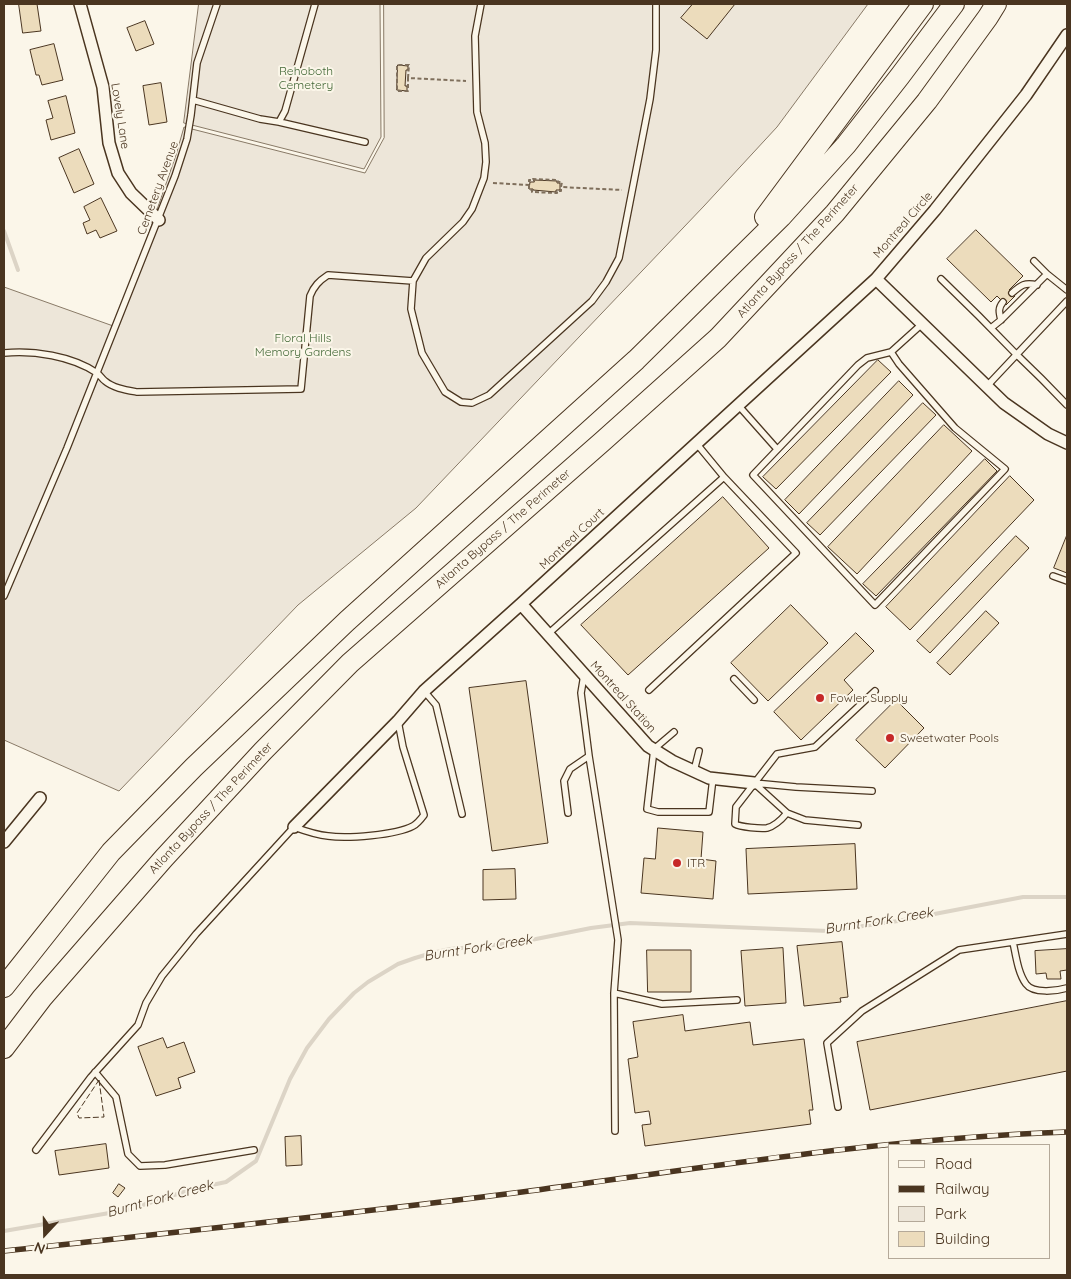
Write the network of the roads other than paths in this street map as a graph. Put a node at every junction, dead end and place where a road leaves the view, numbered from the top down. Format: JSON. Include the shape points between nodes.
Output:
{"nodes":[{"id":1,"x":80,"y":4,"type":"edge"},
{"id":2,"x":217,"y":4,"type":"edge"},
{"id":3,"x":315,"y":4,"type":"edge"},
{"id":4,"x":481,"y":4,"type":"edge"},
{"id":5,"x":656,"y":4,"type":"edge"},
{"id":6,"x":923,"y":4,"type":"edge"},
{"id":7,"x":954,"y":4,"type":"edge"},
{"id":8,"x":994,"y":8,"type":"edge"},
{"id":9,"x":1067,"y":35,"type":"edge"},
{"id":10,"x":193,"y":100,"type":"junction"},
{"id":11,"x":278,"y":122,"type":"junction"},
{"id":12,"x":365,"y":142,"type":"dead end"},
{"id":13,"x":159,"y":220,"type":"junction"},
{"id":14,"x":1034,"y":261,"type":"dead end"},
{"id":15,"x":727,"y":269,"type":"junction"},
{"id":16,"x":1048,"y":274,"type":"junction"},
{"id":17,"x":876,"y":279,"type":"junction"},
{"id":18,"x":942,"y":279,"type":"dead end"},
{"id":19,"x":413,"y":281,"type":"junction"},
{"id":20,"x":1037,"y":285,"type":"junction"},
{"id":21,"x":1067,"y":290,"type":"edge"},
{"id":22,"x":1012,"y":293,"type":"dead end"},
{"id":23,"x":1067,"y":301,"type":"edge"},
{"id":24,"x":1003,"y":302,"type":"dead end"},
{"id":25,"x":1001,"y":320,"type":"junction"},
{"id":26,"x":922,"y":324,"type":"junction"},
{"id":27,"x":991,"y":328,"type":"junction"},
{"id":28,"x":891,"y":352,"type":"junction"},
{"id":29,"x":4,"y":353,"type":"edge"},
{"id":30,"x":1016,"y":354,"type":"junction"},
{"id":31,"x":97,"y":373,"type":"junction"},
{"id":32,"x":986,"y":386,"type":"junction"},
{"id":33,"x":738,"y":405,"type":"junction"},
{"id":34,"x":1067,"y":405,"type":"edge"},
{"id":35,"x":1067,"y":443,"type":"edge"},
{"id":36,"x":696,"y":444,"type":"junction"},
{"id":37,"x":778,"y":449,"type":"junction"},
{"id":38,"x":724,"y":477,"type":"junction"},
{"id":39,"x":1053,"y":576,"type":"dead end"},
{"id":40,"x":1067,"y":581,"type":"edge"},
{"id":41,"x":4,"y":596,"type":"edge"},
{"id":42,"x":521,"y":604,"type":"junction"},
{"id":43,"x":548,"y":634,"type":"junction"},
{"id":44,"x":584,"y":675,"type":"junction"},
{"id":45,"x":734,"y":679,"type":"dead end"},
{"id":46,"x":649,"y":690,"type":"dead end"},
{"id":47,"x":875,"y":690,"type":"dead end"},
{"id":48,"x":424,"y":691,"type":"junction"},
{"id":49,"x":754,"y":700,"type":"dead end"},
{"id":50,"x":398,"y":720,"type":"junction"},
{"id":51,"x":674,"y":732,"type":"dead end"},
{"id":52,"x":654,"y":750,"type":"junction"},
{"id":53,"x":699,"y":752,"type":"dead end"},
{"id":54,"x":589,"y":756,"type":"junction"},
{"id":55,"x":694,"y":771,"type":"junction"},
{"id":56,"x":713,"y":778,"type":"junction"},
{"id":57,"x":754,"y":783,"type":"junction"},
{"id":58,"x":872,"y":791,"type":"dead end"},
{"id":59,"x":40,"y":798,"type":"dead end"},
{"id":60,"x":568,"y":812,"type":"dead end"},
{"id":61,"x":787,"y":813,"type":"junction"},
{"id":62,"x":462,"y":814,"type":"dead end"},
{"id":63,"x":858,"y":824,"type":"dead end"},
{"id":64,"x":294,"y":827,"type":"junction"},
{"id":65,"x":4,"y":842,"type":"edge"},
{"id":66,"x":1067,"y":934,"type":"edge"},
{"id":67,"x":1013,"y":942,"type":"junction"},
{"id":68,"x":4,"y":987,"type":"edge"},
{"id":69,"x":1067,"y":988,"type":"edge"},
{"id":70,"x":614,"y":993,"type":"junction"},
{"id":71,"x":737,"y":1000,"type":"dead end"},
{"id":72,"x":4,"y":1048,"type":"edge"},
{"id":73,"x":95,"y":1072,"type":"junction"},
{"id":74,"x":838,"y":1107,"type":"dead end"},
{"id":75,"x":615,"y":1131,"type":"dead end"},
{"id":76,"x":36,"y":1150,"type":"dead end"},
{"id":77,"x":254,"y":1150,"type":"dead end"}],
"edges":[{"from":1,"to":13,"type":"street","name":"Lovely Lane","via":[[103,87],[109,143],[118,174],[130,193]]},
{"from":2,"to":10,"type":"lane","name":"Cemetery Avenue","via":[[197,63]]},
{"from":3,"to":11,"type":"lane","via":[[285,111]]},
{"from":4,"to":19,"type":"lane","via":[[475,36],[477,112],[486,162],[483,182],[463,222],[426,258]]},
{"from":5,"to":19,"type":"lane","via":[[656,50],[650,99],[619,258],[592,301],[489,396],[472,403],[461,402],[445,392],[422,353],[411,309]]},
{"from":6,"to":15,"type":"highway"},
{"from":7,"to":15,"type":"highway","via":[[846,145],[781,217]]},
{"from":8,"to":72,"type":"highway","name":"Atlanta Bypass / The Perimeter","via":[[926,100],[835,213],[718,338],[350,663],[164,858],[42,998]]},
{"from":9,"to":17,"type":"street","name":"Montreal Circle","via":[[1026,95]]},
{"from":10,"to":11,"type":"lane"},
{"from":10,"to":13,"type":"lane","name":"Cemetery Avenue","via":[[187,138]]},
{"from":11,"to":12,"type":"lane"},
{"from":13,"to":31,"type":"lane","name":"Cemetery Avenue"},
{"from":14,"to":16,"type":"lane"},
{"from":15,"to":68,"type":"highway","via":[[636,360],[347,621],[194,766],[111,852]]},
{"from":16,"to":20,"type":"lane"},
{"from":16,"to":21,"type":"lane"},
{"from":17,"to":26,"type":"street","name":"Montreal Circle"},
{"from":17,"to":33,"type":"street","name":"Montreal Court"},
{"from":18,"to":27,"type":"lane"},
{"from":19,"to":31,"type":"lane","via":[[328,275],[320,280],[310,296],[301,389],[137,392],[106,382]]},
{"from":20,"to":22,"type":"lane","via":[[1028,283]]},
{"from":20,"to":25,"type":"lane"},
{"from":23,"to":30,"type":"lane"},
{"from":24,"to":25,"type":"lane","via":[[999,310]]},
{"from":25,"to":27,"type":"lane"},
{"from":26,"to":28,"type":"lane"},
{"from":26,"to":32,"type":"street","name":"Montreal Circle"},
{"from":27,"to":30,"type":"lane"},
{"from":28,"to":37,"type":"lane","via":[[867,358]]},
{"from":28,"to":37,"type":"lane","via":[[955,428],[1005,470],[875,604],[753,475]]},
{"from":29,"to":31,"type":"lane","via":[[57,357]]},
{"from":30,"to":32,"type":"lane"},
{"from":30,"to":34,"type":"lane"},
{"from":31,"to":41,"type":"lane","name":"Cemetery Avenue"},
{"from":32,"to":35,"type":"street","name":"Montreal Circle","via":[[1048,434]]},
{"from":33,"to":36,"type":"street","name":"Montreal Court"},
{"from":33,"to":37,"type":"lane"},
{"from":36,"to":38,"type":"lane"},
{"from":36,"to":42,"type":"street","name":"Montreal Court"},
{"from":38,"to":43,"type":"lane"},
{"from":38,"to":46,"type":"lane","via":[[796,554]]},
{"from":39,"to":40,"type":"lane"},
{"from":42,"to":43,"type":"street","name":"Montreal Station"},
{"from":42,"to":48,"type":"street","name":"Montreal Court"},
{"from":43,"to":44,"type":"street","name":"Montreal Station"},
{"from":44,"to":52,"type":"street","name":"Montreal Station"},
{"from":44,"to":54,"type":"lane","via":[[581,694]]},
{"from":45,"to":49,"type":"lane"},
{"from":47,"to":57,"type":"lane","via":[[815,747],[777,754]]},
{"from":48,"to":50,"type":"street","name":"Montreal Court"},
{"from":48,"to":62,"type":"lane","via":[[436,705]]},
{"from":50,"to":64,"type":"street","name":"Montreal Court"},
{"from":50,"to":64,"type":"lane","via":[[424,815],[414,826],[392,833],[328,836]]},
{"from":51,"to":52,"type":"lane"},
{"from":52,"to":55,"type":"street","name":"Montreal Station"},
{"from":52,"to":56,"type":"lane","via":[[647,809],[709,812]]},
{"from":53,"to":55,"type":"lane"},
{"from":54,"to":60,"type":"lane","via":[[570,770],[564,780]]},
{"from":54,"to":70,"type":"lane","via":[[618,940]]},
{"from":55,"to":56,"type":"street","name":"Montreal Station"},
{"from":56,"to":57,"type":"street","name":"Montreal Station"},
{"from":57,"to":58,"type":"lane"},
{"from":57,"to":61,"type":"lane"},
{"from":57,"to":61,"type":"lane","via":[[736,807],[735,824],[767,828]]},
{"from":59,"to":65,"type":"street"},
{"from":61,"to":63,"type":"lane","via":[[805,820]]},
{"from":64,"to":73,"type":"lane","via":[[196,934],[162,976],[138,1025]]},
{"from":66,"to":67,"type":"lane"},
{"from":67,"to":69,"type":"lane","via":[[1026,985],[1054,992]]},
{"from":67,"to":74,"type":"lane","via":[[960,950],[862,1011],[826,1043]]},
{"from":70,"to":71,"type":"lane","via":[[662,1004]]},
{"from":70,"to":75,"type":"lane"},
{"from":73,"to":76,"type":"lane"},
{"from":73,"to":77,"type":"lane","via":[[116,1097],[128,1154],[140,1166]]}]}
